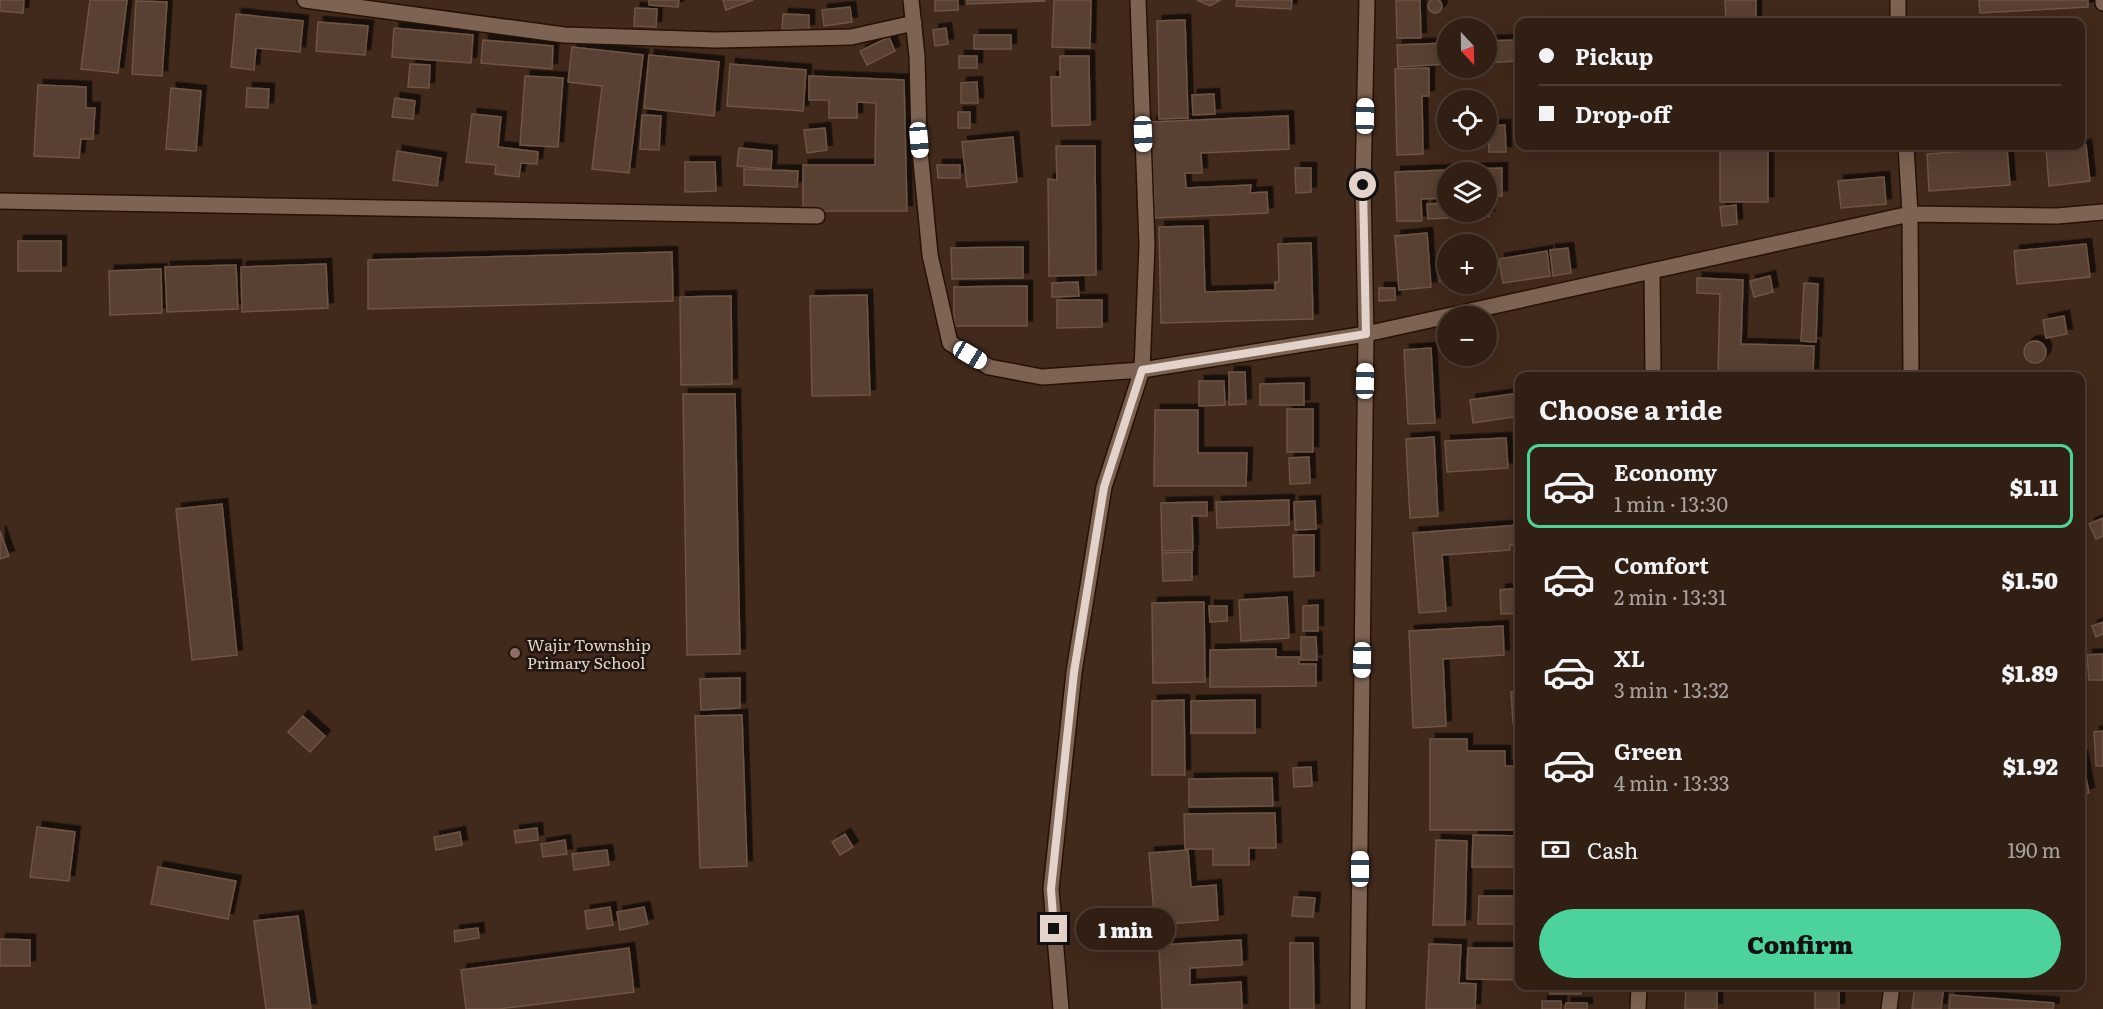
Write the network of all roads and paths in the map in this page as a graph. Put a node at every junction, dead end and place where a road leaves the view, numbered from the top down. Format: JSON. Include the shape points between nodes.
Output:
{"nodes":[{"id":1,"x":305,"y":0,"type":"edge"},
{"id":2,"x":911,"y":0,"type":"edge"},
{"id":3,"x":1138,"y":0,"type":"edge"},
{"id":4,"x":1367,"y":0,"type":"edge"},
{"id":5,"x":1898,"y":0,"type":"edge"},
{"id":6,"x":1898,"y":18,"type":"edge"},
{"id":7,"x":914,"y":23,"type":"junction"},
{"id":8,"x":1906,"y":150,"type":"edge"},
{"id":9,"x":0,"y":201,"type":"edge"},
{"id":10,"x":2103,"y":212,"type":"edge"},
{"id":11,"x":1910,"y":214,"type":"junction"},
{"id":12,"x":817,"y":216,"type":"dead end"},
{"id":13,"x":1652,"y":271,"type":"junction"},
{"id":14,"x":1366,"y":334,"type":"junction"},
{"id":15,"x":1142,"y":370,"type":"junction"},
{"id":16,"x":1653,"y":372,"type":"edge"},
{"id":17,"x":1911,"y":372,"type":"edge"},
{"id":18,"x":1639,"y":990,"type":"edge"},
{"id":19,"x":1891,"y":990,"type":"edge"},
{"id":20,"x":1061,"y":1009,"type":"edge"},
{"id":21,"x":1358,"y":1009,"type":"edge"},
{"id":22,"x":1638,"y":1009,"type":"edge"},
{"id":23,"x":1889,"y":1009,"type":"edge"}],
"edges":[{"from":1,"to":7,"type":"street","via":[[564,35],[716,40],[851,37]]},
{"from":2,"to":7,"type":"street"},
{"from":3,"to":15,"type":"street","via":[[1147,245]]},
{"from":4,"to":14,"type":"street","via":[[1363,185]]},
{"from":5,"to":6,"type":"street"},
{"from":7,"to":15,"type":"street","via":[[919,140],[930,255],[950,344],[989,367],[1042,377]]},
{"from":8,"to":11,"type":"street"},
{"from":9,"to":12,"type":"street"},
{"from":10,"to":11,"type":"street","via":[[2057,216]]},
{"from":11,"to":13,"type":"street"},
{"from":11,"to":17,"type":"street"},
{"from":13,"to":14,"type":"street"},
{"from":13,"to":16,"type":"street"},
{"from":14,"to":15,"type":"street"},
{"from":14,"to":21,"type":"street"},
{"from":15,"to":20,"type":"street","via":[[1104,487],[1074,672],[1051,889]]},
{"from":18,"to":22,"type":"street"},
{"from":19,"to":23,"type":"street"}]}
